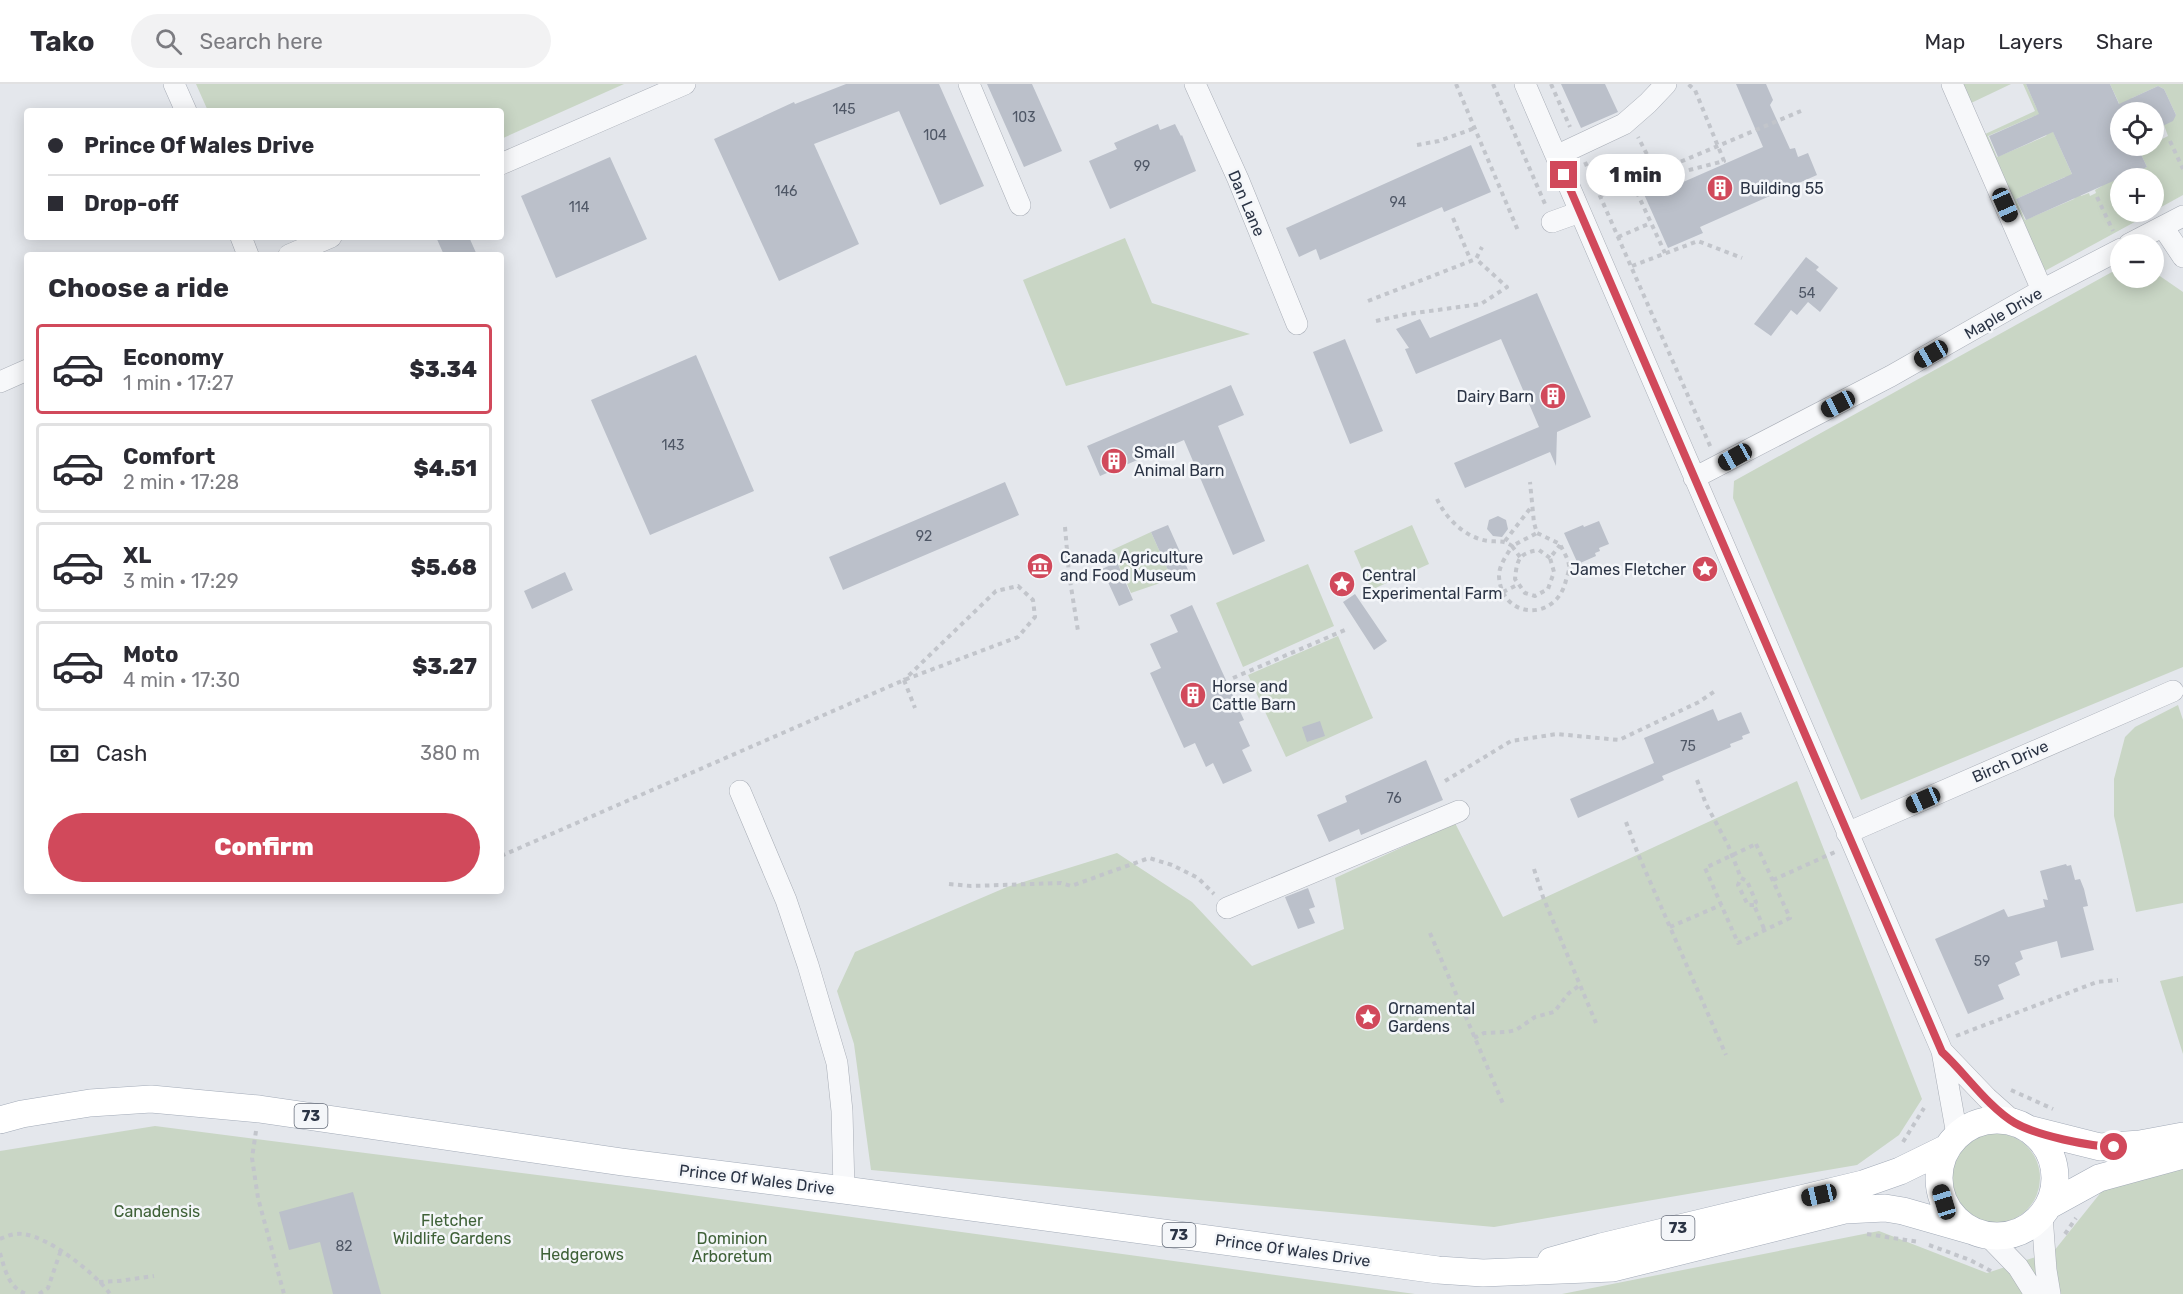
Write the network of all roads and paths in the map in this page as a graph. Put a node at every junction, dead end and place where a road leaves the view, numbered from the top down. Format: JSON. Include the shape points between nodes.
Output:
{"nodes":[{"id":1,"x":174,"y":84,"type":"edge"},
{"id":2,"x":685,"y":84,"type":"edge"},
{"id":3,"x":969,"y":84,"type":"edge"},
{"id":4,"x":1195,"y":84,"type":"edge"},
{"id":5,"x":1456,"y":84,"type":"edge"},
{"id":6,"x":1493,"y":84,"type":"edge"},
{"id":7,"x":1525,"y":84,"type":"edge"},
{"id":8,"x":1551,"y":84,"type":"edge"},
{"id":9,"x":1666,"y":84,"type":"edge"},
{"id":10,"x":1689,"y":84,"type":"edge"},
{"id":11,"x":1952,"y":84,"type":"edge"},
{"id":12,"x":185,"y":108,"type":"edge"},
{"id":13,"x":1801,"y":111,"type":"dead end"},
{"id":14,"x":1629,"y":120,"type":"junction"},
{"id":15,"x":1475,"y":128,"type":"junction"},
{"id":16,"x":2170,"y":141,"type":"dead end"},
{"id":17,"x":1417,"y":145,"type":"dead end"},
{"id":18,"x":1578,"y":146,"type":"junction"},
{"id":19,"x":1718,"y":147,"type":"junction"},
{"id":20,"x":1556,"y":156,"type":"junction"},
{"id":21,"x":504,"y":163,"type":"edge"},
{"id":22,"x":2183,"y":169,"type":"edge"},
{"id":23,"x":1656,"y":172,"type":"junction"},
{"id":24,"x":1645,"y":178,"type":"junction"},
{"id":25,"x":1633,"y":184,"type":"junction"},
{"id":26,"x":1600,"y":195,"type":"junction"},
{"id":27,"x":2097,"y":197,"type":"dead end"},
{"id":28,"x":1020,"y":205,"type":"dead end"},
{"id":29,"x":1580,"y":212,"type":"junction"},
{"id":30,"x":2183,"y":216,"type":"edge"},
{"id":31,"x":1454,"y":218,"type":"dead end"},
{"id":32,"x":1552,"y":222,"type":"joint"},
{"id":33,"x":1651,"y":224,"type":"junction"},
{"id":34,"x":2163,"y":227,"type":"junction"},
{"id":35,"x":1519,"y":233,"type":"dead end"},
{"id":36,"x":2117,"y":234,"type":"edge"},
{"id":37,"x":2145,"y":234,"type":"edge"},
{"id":38,"x":1618,"y":237,"type":"junction"},
{"id":39,"x":324,"y":240,"type":"edge"},
{"id":40,"x":1482,"y":247,"type":"dead end"},
{"id":41,"x":1595,"y":247,"type":"junction"},
{"id":42,"x":2110,"y":250,"type":"edge"},
{"id":43,"x":296,"y":252,"type":"edge"},
{"id":44,"x":1665,"y":254,"type":"junction"},
{"id":45,"x":2183,"y":257,"type":"edge"},
{"id":46,"x":1742,"y":258,"type":"dead end"},
{"id":47,"x":1473,"y":260,"type":"junction"},
{"id":48,"x":1632,"y":266,"type":"junction"},
{"id":49,"x":2042,"y":290,"type":"junction"},
{"id":50,"x":1368,"y":301,"type":"dead end"},
{"id":51,"x":1376,"y":321,"type":"dead end"},
{"id":52,"x":1297,"y":324,"type":"dead end"},
{"id":53,"x":24,"y":371,"type":"edge"},
{"id":54,"x":0,"y":382,"type":"edge"},
{"id":55,"x":1713,"y":452,"type":"dead end"},
{"id":56,"x":1694,"y":478,"type":"junction"},
{"id":57,"x":1530,"y":482,"type":"dead end"},
{"id":58,"x":1437,"y":499,"type":"dead end"},
{"id":59,"x":1533,"y":506,"type":"junction"},
{"id":60,"x":1065,"y":527,"type":"dead end"},
{"id":61,"x":1537,"y":533,"type":"junction"},
{"id":62,"x":1505,"y":541,"type":"junction"},
{"id":63,"x":1560,"y":544,"type":"junction"},
{"id":64,"x":1512,"y":546,"type":"junction"},
{"id":65,"x":1520,"y":557,"type":"junction"},
{"id":66,"x":1550,"y":558,"type":"junction"},
{"id":67,"x":1519,"y":584,"type":"junction"},
{"id":68,"x":1503,"y":592,"type":"junction"},
{"id":69,"x":1345,"y":630,"type":"dead end"},
{"id":70,"x":1078,"y":631,"type":"dead end"},
{"id":71,"x":1233,"y":678,"type":"dead end"},
{"id":72,"x":904,"y":680,"type":"junction"},
{"id":73,"x":1715,"y":691,"type":"dead end"},
{"id":74,"x":2173,"y":691,"type":"dead end"},
{"id":75,"x":915,"y":708,"type":"dead end"},
{"id":76,"x":1697,"y":780,"type":"dead end"},
{"id":77,"x":1444,"y":781,"type":"dead end"},
{"id":78,"x":740,"y":791,"type":"dead end"},
{"id":79,"x":1459,"y":812,"type":"dead end"},
{"id":80,"x":1626,"y":822,"type":"dead end"},
{"id":81,"x":1850,"y":839,"type":"junction"},
{"id":82,"x":504,"y":855,"type":"edge"},
{"id":83,"x":1732,"y":856,"type":"junction"},
{"id":84,"x":1534,"y":869,"type":"dead end"},
{"id":85,"x":1741,"y":878,"type":"junction"},
{"id":86,"x":1773,"y":880,"type":"junction"},
{"id":87,"x":949,"y":884,"type":"dead end"},
{"id":88,"x":1721,"y":905,"type":"junction"},
{"id":89,"x":1754,"y":905,"type":"junction"},
{"id":90,"x":1227,"y":908,"type":"joint"},
{"id":91,"x":1670,"y":927,"type":"junction"},
{"id":92,"x":1765,"y":931,"type":"junction"},
{"id":93,"x":1430,"y":933,"type":"dead end"},
{"id":94,"x":2118,"y":980,"type":"dead end"},
{"id":95,"x":1580,"y":985,"type":"junction"},
{"id":96,"x":1596,"y":1023,"type":"dead end"},
{"id":97,"x":1474,"y":1038,"type":"junction"},
{"id":98,"x":1949,"y":1044,"type":"junction"},
{"id":99,"x":1726,"y":1056,"type":"dead end"},
{"id":100,"x":2007,"y":1088,"type":"dead end"},
{"id":101,"x":1504,"y":1106,"type":"dead end"},
{"id":102,"x":259,"y":1109,"type":"junction"},
{"id":103,"x":2057,"y":1111,"type":"dead end"},
{"id":104,"x":0,"y":1120,"type":"edge"},
{"id":105,"x":2021,"y":1125,"type":"junction"},
{"id":106,"x":2183,"y":1136,"type":"edge"},
{"id":107,"x":1952,"y":1142,"type":"junction"},
{"id":108,"x":2183,"y":1155,"type":"edge"},
{"id":109,"x":844,"y":1190,"type":"junction"},
{"id":110,"x":2045,"y":1211,"type":"junction"},
{"id":111,"x":2083,"y":1211,"type":"dead end"},
{"id":112,"x":1858,"y":1233,"type":"dead end"},
{"id":113,"x":1980,"y":1233,"type":"junction"},
{"id":114,"x":2064,"y":1235,"type":"dead end"},
{"id":115,"x":0,"y":1239,"type":"edge"},
{"id":116,"x":61,"y":1250,"type":"junction"},
{"id":117,"x":0,"y":1253,"type":"edge"},
{"id":118,"x":1516,"y":1270,"type":"junction"},
{"id":119,"x":154,"y":1276,"type":"dead end"},
{"id":120,"x":1999,"y":1276,"type":"dead end"},
{"id":121,"x":98,"y":1282,"type":"junction"},
{"id":122,"x":27,"y":1294,"type":"edge"},
{"id":123,"x":39,"y":1294,"type":"edge"},
{"id":124,"x":111,"y":1294,"type":"edge"},
{"id":125,"x":284,"y":1294,"type":"edge"},
{"id":126,"x":2035,"y":1294,"type":"edge"},
{"id":127,"x":2050,"y":1294,"type":"edge"}],
"edges":[{"from":1,"to":12,"type":"street"},
{"from":2,"to":21,"type":"street"},
{"from":3,"to":28,"type":"street"},
{"from":4,"to":52,"type":"street","name":"Dan Lane"},
{"from":5,"to":15,"type":"path"},
{"from":6,"to":32,"type":"path"},
{"from":7,"to":20,"type":"street"},
{"from":8,"to":18,"type":"path"},
{"from":9,"to":14,"type":"street"},
{"from":10,"to":19,"type":"path"},
{"from":11,"to":49,"type":"street"},
{"from":13,"to":19,"type":"path"},
{"from":14,"to":18,"type":"street"},
{"from":14,"to":23,"type":"path"},
{"from":15,"to":17,"type":"path"},
{"from":15,"to":35,"type":"path"},
{"from":16,"to":22,"type":"path"},
{"from":18,"to":20,"type":"street"},
{"from":18,"to":26,"type":"path"},
{"from":19,"to":23,"type":"path"},
{"from":19,"to":24,"type":"path","via":[[1724,161],[1655,179]]},
{"from":20,"to":29,"type":"street"},
{"from":23,"to":24,"type":"path"},
{"from":24,"to":25,"type":"path"},
{"from":25,"to":26,"type":"path"},
{"from":25,"to":33,"type":"path"},
{"from":26,"to":38,"type":"path"},
{"from":27,"to":36,"type":"path"},
{"from":29,"to":32,"type":"street"},
{"from":29,"to":41,"type":"street"},
{"from":30,"to":34,"type":"street","name":"Maple Drive"},
{"from":31,"to":47,"type":"path"},
{"from":33,"to":38,"type":"path"},
{"from":33,"to":44,"type":"path"},
{"from":34,"to":37,"type":"street","name":"Maple Drive"},
{"from":34,"to":45,"type":"street"},
{"from":38,"to":41,"type":"path"},
{"from":38,"to":48,"type":"path"},
{"from":39,"to":43,"type":"street"},
{"from":40,"to":47,"type":"path"},
{"from":41,"to":56,"type":"street"},
{"from":42,"to":49,"type":"street","name":"Maple Drive"},
{"from":44,"to":46,"type":"path","via":[[1698,241]]},
{"from":44,"to":48,"type":"path"},
{"from":47,"to":50,"type":"path"},
{"from":47,"to":51,"type":"path","via":[[1507,287],[1481,304]]},
{"from":48,"to":55,"type":"path"},
{"from":49,"to":56,"type":"street","name":"Maple Drive","via":[[1891,376]]},
{"from":53,"to":54,"type":"street"},
{"from":56,"to":81,"type":"street"},
{"from":57,"to":59,"type":"path"},
{"from":58,"to":62,"type":"path","via":[[1444,515],[1471,536]]},
{"from":59,"to":61,"type":"path"},
{"from":59,"to":62,"type":"path"},
{"from":60,"to":70,"type":"path"},
{"from":61,"to":63,"type":"path"},
{"from":61,"to":64,"type":"path"},
{"from":62,"to":64,"type":"path"},
{"from":63,"to":66,"type":"path"},
{"from":63,"to":68,"type":"path","via":[[1569,566],[1564,593],[1547,608],[1523,610]]},
{"from":64,"to":65,"type":"path"},
{"from":64,"to":68,"type":"path","via":[[1499,575]]},
{"from":65,"to":66,"type":"path","via":[[1539,550]]},
{"from":65,"to":67,"type":"path","via":[[1515,579]]},
{"from":66,"to":67,"type":"path","via":[[1554,572],[1548,589],[1535,597],[1525,593]]},
{"from":67,"to":68,"type":"path"},
{"from":69,"to":71,"type":"path"},
{"from":72,"to":72,"type":"path","via":[[1018,637],[1035,617],[1032,600],[1018,586],[996,591]]},
{"from":72,"to":75,"type":"path"},
{"from":72,"to":82,"type":"path"},
{"from":73,"to":77,"type":"path","via":[[1619,740],[1557,734],[1511,741]]},
{"from":74,"to":81,"type":"street","name":"Birch Drive"},
{"from":76,"to":83,"type":"path"},
{"from":78,"to":109,"type":"street","via":[[786,900],[837,1063]]},
{"from":79,"to":90,"type":"street"},
{"from":80,"to":91,"type":"path"},
{"from":81,"to":86,"type":"path"},
{"from":81,"to":98,"type":"street"},
{"from":83,"to":85,"type":"path"},
{"from":83,"to":86,"type":"path","via":[[1756,844]]},
{"from":83,"to":88,"type":"path","via":[[1705,868]]},
{"from":84,"to":95,"type":"path"},
{"from":85,"to":89,"type":"path","via":[[1747,881]]},
{"from":85,"to":89,"type":"path","via":[[1738,885],[1748,906]]},
{"from":86,"to":92,"type":"path","via":[[1790,918]]},
{"from":87,"to":90,"type":"path","via":[[1071,886],[1149,858],[1198,878]]},
{"from":88,"to":91,"type":"path"},
{"from":88,"to":92,"type":"path","via":[[1738,943]]},
{"from":89,"to":92,"type":"path"},
{"from":91,"to":99,"type":"path"},
{"from":93,"to":97,"type":"path"},
{"from":94,"to":98,"type":"path","via":[[2097,982]]},
{"from":95,"to":96,"type":"path"},
{"from":95,"to":97,"type":"path","via":[[1554,1012],[1534,1017],[1507,1032]]},
{"from":97,"to":101,"type":"path"},
{"from":98,"to":105,"type":"street","via":[[1987,1098]]},
{"from":98,"to":107,"type":"street"},
{"from":100,"to":103,"type":"path"},
{"from":102,"to":104,"type":"main road","name":"Prince Of Wales Drive","number":"73","via":[[151,1099],[90,1103]]},
{"from":102,"to":109,"type":"main road","name":"Prince Of Wales Drive","number":"73"},
{"from":102,"to":125,"type":"path","via":[[252,1158],[258,1198]]},
{"from":105,"to":106,"type":"main road","number":"73","via":[[2100,1147]]},
{"from":105,"to":107,"type":"main road","number":"73","via":[[1999,1119],[1983,1121],[1969,1126]]},
{"from":105,"to":110,"type":"main road","via":[[2041,1140],[2053,1164],[2054,1190]]},
{"from":107,"to":113,"type":"main road","via":[[1941,1161],[1939,1174],[1944,1202],[1956,1219]]},
{"from":107,"to":118,"type":"main road","name":"Prince Of Wales Drive","number":"73","via":[[1900,1171],[1863,1184]]},
{"from":108,"to":110,"type":"main road","number":"73","via":[[2099,1178]]},
{"from":109,"to":118,"type":"main road","name":"Prince Of Wales Drive","number":"73","via":[[1438,1270]]},
{"from":110,"to":113,"type":"main road","number":"73","via":[[2015,1233]]},
{"from":110,"to":127,"type":"street"},
{"from":111,"to":114,"type":"path"},
{"from":112,"to":120,"type":"path","via":[[1921,1242],[1971,1260]]},
{"from":113,"to":118,"type":"main road","name":"Prince Of Wales Drive","number":"73","via":[[1903,1211],[1845,1210],[1613,1268]]},
{"from":113,"to":126,"type":"street","via":[[2018,1267]]},
{"from":115,"to":116,"type":"path","via":[[22,1234]]},
{"from":116,"to":121,"type":"path"},
{"from":116,"to":123,"type":"path","via":[[48,1288]]},
{"from":117,"to":122,"type":"path","via":[[13,1286]]},
{"from":119,"to":121,"type":"path"},
{"from":121,"to":124,"type":"path"}]}
